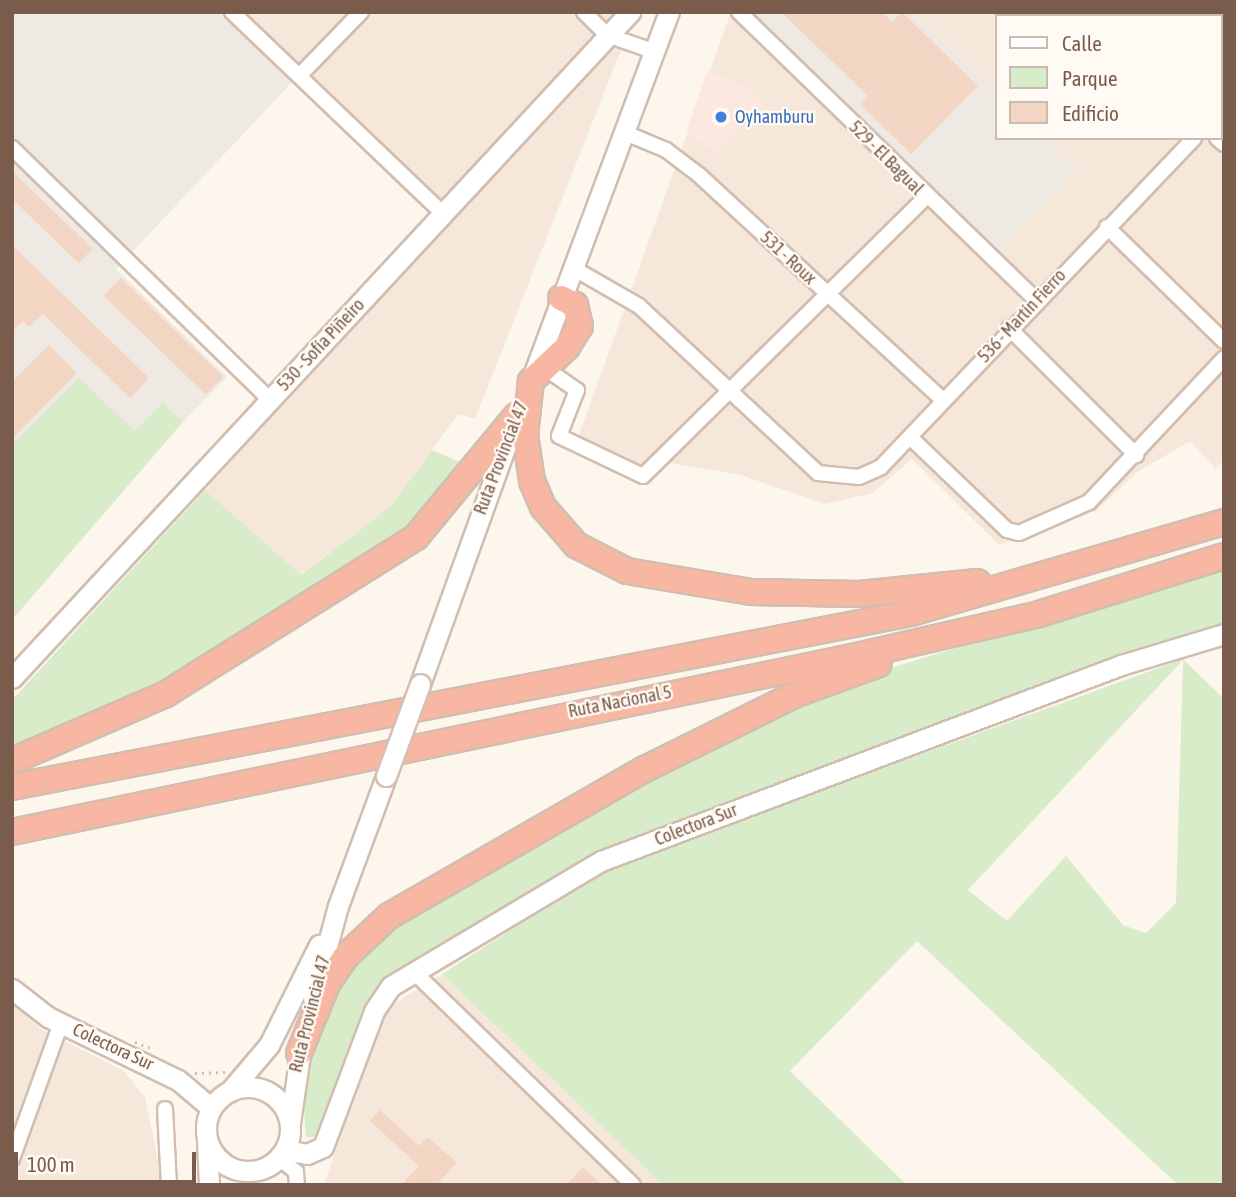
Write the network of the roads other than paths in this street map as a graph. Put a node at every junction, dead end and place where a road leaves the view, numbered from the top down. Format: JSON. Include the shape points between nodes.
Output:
{"nodes":[{"id":1,"x":232,"y":12,"type":"edge"},
{"id":2,"x":361,"y":12,"type":"edge"},
{"id":3,"x":584,"y":12,"type":"edge"},
{"id":4,"x":630,"y":12,"type":"edge"},
{"id":5,"x":668,"y":12,"type":"edge"},
{"id":6,"x":739,"y":12,"type":"edge"},
{"id":7,"x":607,"y":36,"type":"junction"},
{"id":8,"x":653,"y":51,"type":"junction"},
{"id":9,"x":300,"y":75,"type":"junction"},
{"id":10,"x":623,"y":132,"type":"junction"},
{"id":11,"x":1192,"y":140,"type":"edge"},
{"id":12,"x":12,"y":148,"type":"edge"},
{"id":13,"x":926,"y":197,"type":"junction"},
{"id":14,"x":442,"y":213,"type":"junction"},
{"id":15,"x":1107,"y":227,"type":"junction"},
{"id":16,"x":573,"y":268,"type":"junction"},
{"id":17,"x":827,"y":294,"type":"junction"},
{"id":18,"x":561,"y":298,"type":"joint"},
{"id":19,"x":1036,"y":300,"type":"junction"},
{"id":20,"x":1009,"y":328,"type":"junction"},
{"id":21,"x":1224,"y":341,"type":"edge"},
{"id":22,"x":1224,"y":358,"type":"edge"},
{"id":23,"x":538,"y":374,"type":"junction"},
{"id":24,"x":729,"y":391,"type":"junction"},
{"id":25,"x":270,"y":400,"type":"junction"},
{"id":26,"x":943,"y":400,"type":"junction"},
{"id":27,"x":516,"y":416,"type":"junction"},
{"id":28,"x":910,"y":437,"type":"junction"},
{"id":29,"x":1136,"y":455,"type":"junction"},
{"id":30,"x":1224,"y":522,"type":"edge"},
{"id":31,"x":1224,"y":556,"type":"edge"},
{"id":32,"x":1079,"y":569,"type":"junction"},
{"id":33,"x":1039,"y":614,"type":"junction"},
{"id":34,"x":1224,"y":634,"type":"edge"},
{"id":35,"x":12,"y":678,"type":"edge"},
{"id":36,"x":12,"y":761,"type":"edge"},
{"id":37,"x":12,"y":787,"type":"edge"},
{"id":38,"x":12,"y":832,"type":"edge"},
{"id":39,"x":338,"y":906,"type":"junction"},
{"id":40,"x":414,"y":972,"type":"junction"},
{"id":41,"x":12,"y":989,"type":"edge"},
{"id":42,"x":61,"y":1023,"type":"junction"},
{"id":43,"x":299,"y":1053,"type":"junction"},
{"id":44,"x":230,"y":1091,"type":"junction"},
{"id":45,"x":211,"y":1108,"type":"junction"},
{"id":46,"x":164,"y":1109,"type":"dead end"},
{"id":47,"x":290,"y":1124,"type":"junction"},
{"id":48,"x":206,"y":1134,"type":"junction"},
{"id":49,"x":282,"y":1154,"type":"junction"},
{"id":50,"x":12,"y":1159,"type":"edge"},
{"id":51,"x":261,"y":1170,"type":"junction"},
{"id":52,"x":169,"y":1185,"type":"edge"},
{"id":53,"x":209,"y":1185,"type":"edge"},
{"id":54,"x":246,"y":1185,"type":"edge"},
{"id":55,"x":297,"y":1185,"type":"edge"},
{"id":56,"x":634,"y":1185,"type":"edge"}],
"edges":[{"from":1,"to":9,"type":"street"},
{"from":2,"to":9,"type":"street"},
{"from":3,"to":7,"type":"street"},
{"from":4,"to":7,"type":"street","name":"530 - Sofía Piñeiro"},
{"from":5,"to":8,"type":"street"},
{"from":6,"to":13,"type":"street","name":"529 - El Bagual"},
{"from":7,"to":8,"type":"street"},
{"from":7,"to":14,"type":"street","name":"530 - Sofía Piñeiro"},
{"from":8,"to":10,"type":"street"},
{"from":9,"to":14,"type":"street"},
{"from":10,"to":16,"type":"street"},
{"from":10,"to":17,"type":"street","name":"531 - Roux","via":[[681,160]]},
{"from":11,"to":15,"type":"street","name":"536 - Martín Fierro"},
{"from":12,"to":25,"type":"street"},
{"from":13,"to":17,"type":"street"},
{"from":13,"to":19,"type":"street","name":"529 - El Bagual"},
{"from":14,"to":25,"type":"street","name":"530 - Sofía Piñeiro"},
{"from":15,"to":19,"type":"street","name":"536 - Martín Fierro"},
{"from":15,"to":21,"type":"street"},
{"from":16,"to":18,"type":"street"},
{"from":16,"to":24,"type":"street","via":[[639,306]]},
{"from":17,"to":24,"type":"street"},
{"from":17,"to":26,"type":"street","name":"531 - Roux"},
{"from":18,"to":23,"type":"highway","via":[[575,305],[580,326]]},
{"from":19,"to":20,"type":"street","name":"536 - Martín Fierro"},
{"from":20,"to":26,"type":"street","name":"536 - Martín Fierro"},
{"from":20,"to":29,"type":"street"},
{"from":22,"to":29,"type":"street"},
{"from":23,"to":24,"type":"street","via":[[577,390],[559,436],[643,475]]},
{"from":23,"to":27,"type":"street","name":"Ruta Provincial 47"},
{"from":23,"to":32,"type":"highway","via":[[526,453],[544,507],[576,545],[627,571],[709,587],[799,595],[937,587]]},
{"from":24,"to":28,"type":"street","name":"536 - Martín Fierro","via":[[818,473],[842,479],[881,467]]},
{"from":25,"to":35,"type":"street","name":"530 - Sofía Piñeiro"},
{"from":26,"to":28,"type":"street","name":"536 - Martín Fierro"},
{"from":27,"to":36,"type":"highway","via":[[416,537],[166,694]]},
{"from":27,"to":39,"type":"street","name":"Ruta Provincial 47","bridge":true},
{"from":28,"to":29,"type":"street","via":[[1010,532],[1083,506]]},
{"from":30,"to":32,"type":"highway","name":"Ruta Nacional 5"},
{"from":31,"to":33,"type":"highway","name":"Ruta Nacional 5"},
{"from":32,"to":37,"type":"highway","name":"Ruta Nacional 5","via":[[911,613],[747,648]]},
{"from":33,"to":38,"type":"highway","name":"Ruta Nacional 5"},
{"from":33,"to":43,"type":"highway","via":[[794,695],[645,769],[389,916],[345,957],[327,984]]},
{"from":34,"to":40,"type":"street","name":"Colectora Sur","via":[[1108,670],[601,861]]},
{"from":39,"to":43,"type":"street","name":"Ruta Provincial 47"},
{"from":39,"to":44,"type":"street","name":"Ruta Provincial 47","via":[[275,1034]]},
{"from":40,"to":49,"type":"street","name":"Colectora Sur","via":[[391,986],[374,1011],[323,1147],[307,1154]]},
{"from":40,"to":56,"type":"street"},
{"from":41,"to":42,"type":"street","name":"Colectora Sur"},
{"from":42,"to":45,"type":"street","name":"Colectora Sur","via":[[178,1080]]},
{"from":42,"to":50,"type":"street"},
{"from":43,"to":47,"type":"street","name":"Ruta Provincial 47"},
{"from":44,"to":45,"type":"street"},
{"from":44,"to":47,"type":"street","via":[[268,1092]]},
{"from":45,"to":48,"type":"street"},
{"from":46,"to":52,"type":"street"},
{"from":47,"to":49,"type":"street"},
{"from":48,"to":51,"type":"street","via":[[225,1165]]},
{"from":48,"to":53,"type":"street"},
{"from":49,"to":51,"type":"street"},
{"from":49,"to":55,"type":"street","via":[[296,1172]]},
{"from":51,"to":54,"type":"street"}]}
